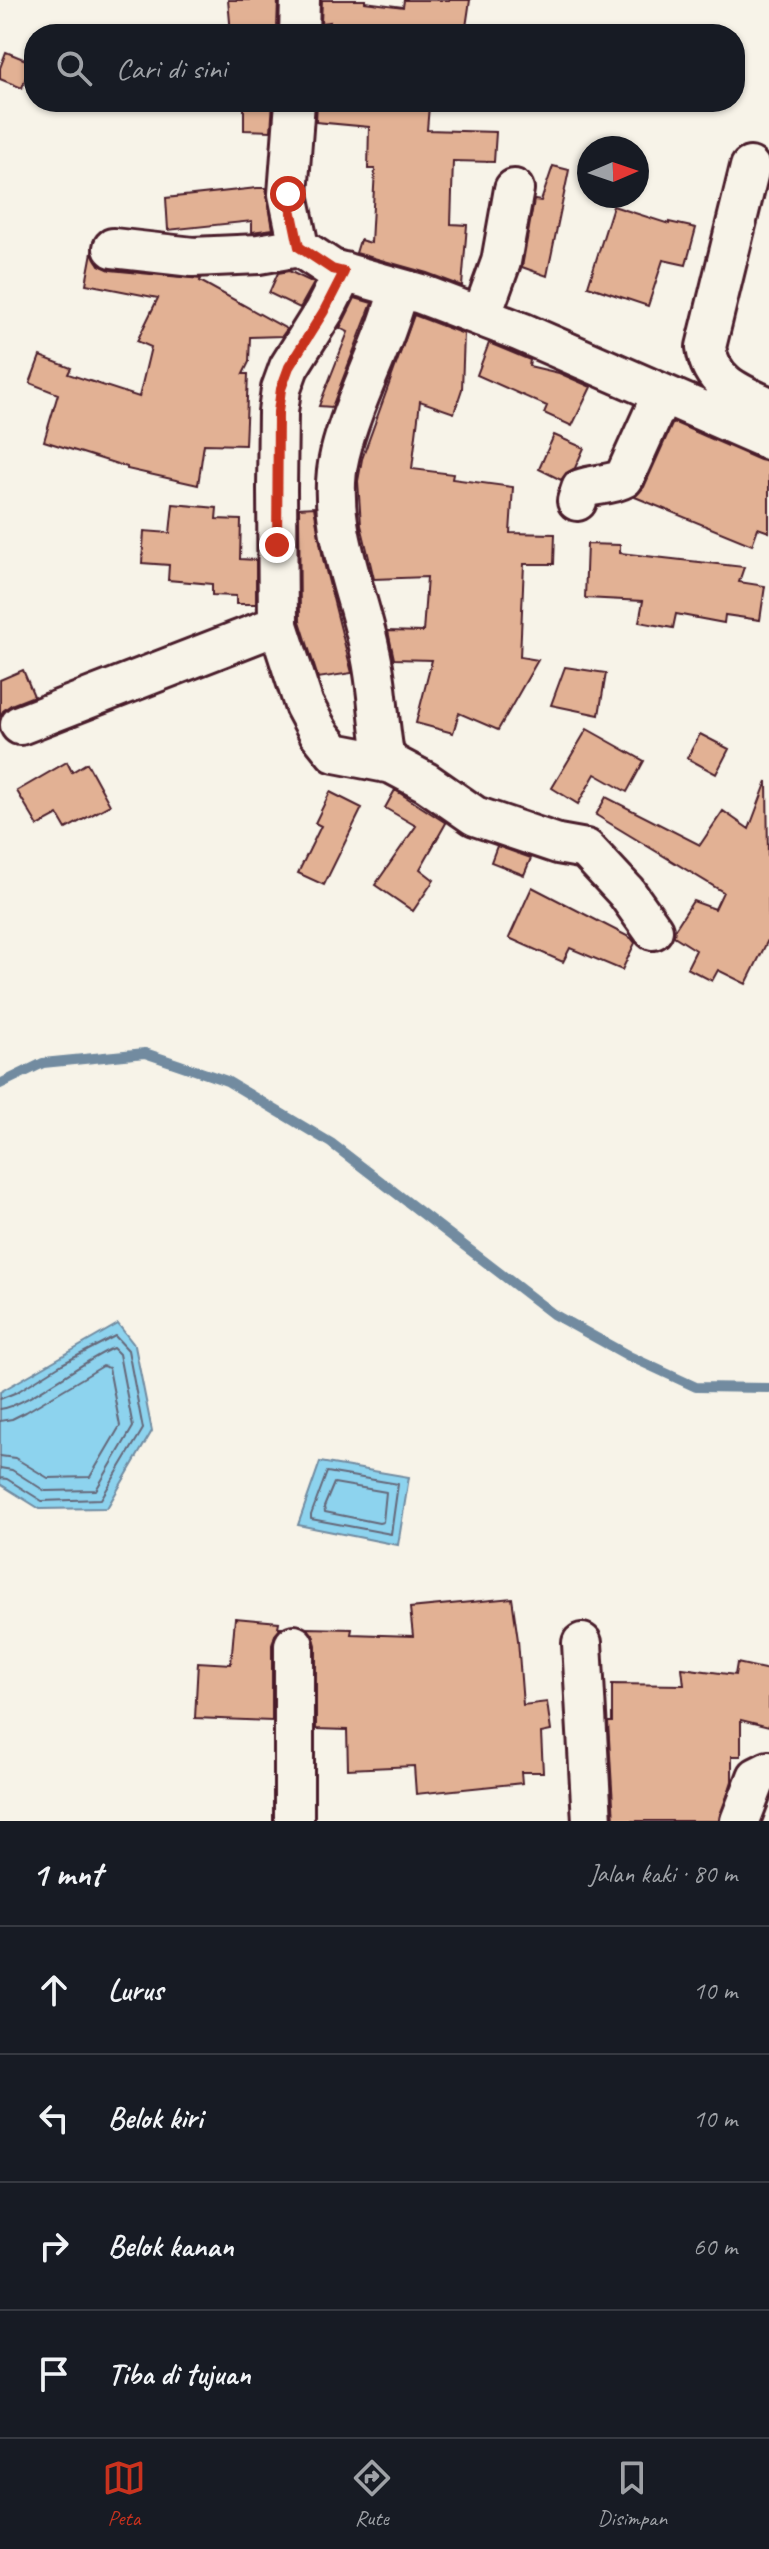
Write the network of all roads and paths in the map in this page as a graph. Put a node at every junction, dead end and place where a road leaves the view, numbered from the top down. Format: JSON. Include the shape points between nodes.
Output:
{"nodes":[{"id":1,"x":300,"y":0,"type":"edge"},
{"id":2,"x":299,"y":24,"type":"edge"},
{"id":3,"x":294,"y":112,"type":"edge"},
{"id":4,"x":750,"y":167,"type":"dead end"},
{"id":5,"x":514,"y":189,"type":"dead end"},
{"id":6,"x":299,"y":247,"type":"junction"},
{"id":7,"x":113,"y":248,"type":"dead end"},
{"id":8,"x":344,"y":272,"type":"junction"},
{"id":9,"x":399,"y":288,"type":"junction"},
{"id":10,"x":481,"y":317,"type":"junction"},
{"id":11,"x":662,"y":394,"type":"junction"},
{"id":12,"x":769,"y":407,"type":"edge"},
{"id":13,"x":769,"y":440,"type":"edge"},
{"id":14,"x":577,"y":501,"type":"dead end"},
{"id":15,"x":278,"y":625,"type":"junction"},
{"id":16,"x":20,"y":725,"type":"dead end"},
{"id":17,"x":392,"y":764,"type":"junction"},
{"id":18,"x":653,"y":930,"type":"dead end"},
{"id":19,"x":582,"y":1643,"type":"dead end"},
{"id":20,"x":294,"y":1645,"type":"dead end"},
{"id":21,"x":769,"y":1771,"type":"edge"},
{"id":22,"x":294,"y":1821,"type":"edge"},
{"id":23,"x":592,"y":1821,"type":"edge"},
{"id":24,"x":740,"y":1821,"type":"edge"}],
"edges":[{"from":1,"to":2,"type":"street"},
{"from":3,"to":6,"type":"street","via":[[288,194]]},
{"from":4,"to":12,"type":"street","via":[[706,347],[712,370],[730,389]]},
{"from":5,"to":10,"type":"street","via":[[501,262]]},
{"from":6,"to":7,"type":"street","via":[[193,257]]},
{"from":6,"to":8,"type":"street"},
{"from":8,"to":9,"type":"street"},
{"from":8,"to":15,"type":"street","via":[[281,389]]},
{"from":9,"to":10,"type":"street"},
{"from":9,"to":17,"type":"street","via":[[339,456],[335,500],[370,650],[384,754]]},
{"from":10,"to":11,"type":"street"},
{"from":11,"to":13,"type":"street"},
{"from":11,"to":14,"type":"street","via":[[624,478],[581,489]]},
{"from":15,"to":16,"type":"street"},
{"from":15,"to":17,"type":"street","via":[[304,705],[335,753]]},
{"from":17,"to":18,"type":"street","via":[[475,816],[586,849]]},
{"from":19,"to":23,"type":"street"},
{"from":20,"to":22,"type":"street"},
{"from":21,"to":24,"type":"street","via":[[757,1777]]}]}
